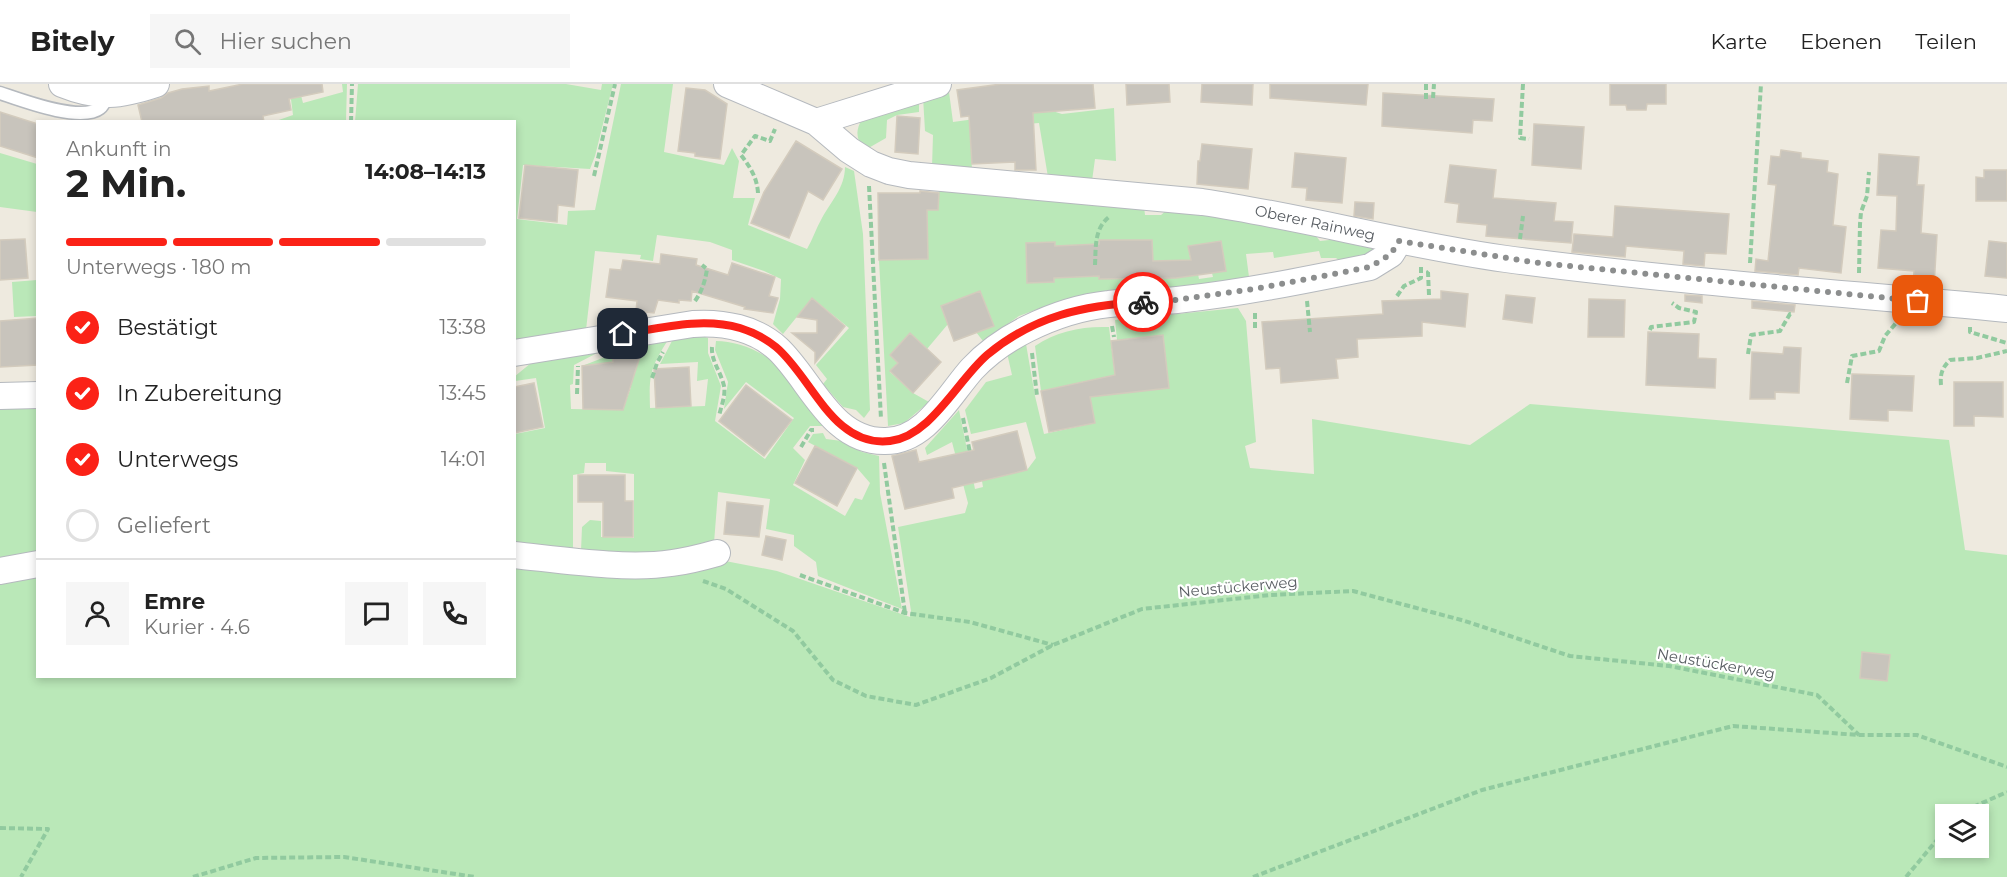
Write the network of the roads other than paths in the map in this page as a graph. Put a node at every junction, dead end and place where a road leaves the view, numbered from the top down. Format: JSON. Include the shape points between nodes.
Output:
{"nodes":[{"id":1,"x":62,"y":84,"type":"edge"},
{"id":2,"x":156,"y":84,"type":"edge"},
{"id":3,"x":727,"y":84,"type":"edge"},
{"id":4,"x":938,"y":84,"type":"edge"},
{"id":5,"x":0,"y":93,"type":"edge"},
{"id":6,"x":107,"y":96,"type":"junction"},
{"id":7,"x":816,"y":122,"type":"junction"},
{"id":8,"x":1411,"y":243,"type":"junction"},
{"id":9,"x":2007,"y":309,"type":"edge"},
{"id":10,"x":516,"y":352,"type":"edge"},
{"id":11,"x":36,"y":395,"type":"edge"},
{"id":12,"x":0,"y":396,"type":"edge"},
{"id":13,"x":717,"y":553,"type":"dead end"},
{"id":14,"x":516,"y":555,"type":"edge"},
{"id":15,"x":36,"y":564,"type":"edge"},
{"id":16,"x":0,"y":571,"type":"edge"}],
"edges":[{"from":1,"to":6,"type":"street"},
{"from":2,"to":6,"type":"street"},
{"from":3,"to":7,"type":"street","name":"Oberer Rainweg"},
{"from":4,"to":7,"type":"street"},
{"from":5,"to":6,"type":"lane","via":[[75,112],[94,111]]},
{"from":7,"to":8,"type":"street","name":"Oberer Rainweg","via":[[856,155],[897,173],[1202,202]]},
{"from":8,"to":9,"type":"street","name":"Oberer Rainweg","via":[[1504,259]]},
{"from":8,"to":10,"type":"street","via":[[1370,267],[1209,296],[1097,305],[1065,313],[1013,337],[987,356],[924,426],[907,436],[882,441],[860,436],[839,423],[777,348],[761,337],[728,325],[686,325]]},
{"from":11,"to":12,"type":"street"},
{"from":13,"to":14,"type":"street","via":[[654,565]]},
{"from":15,"to":16,"type":"street"}]}
